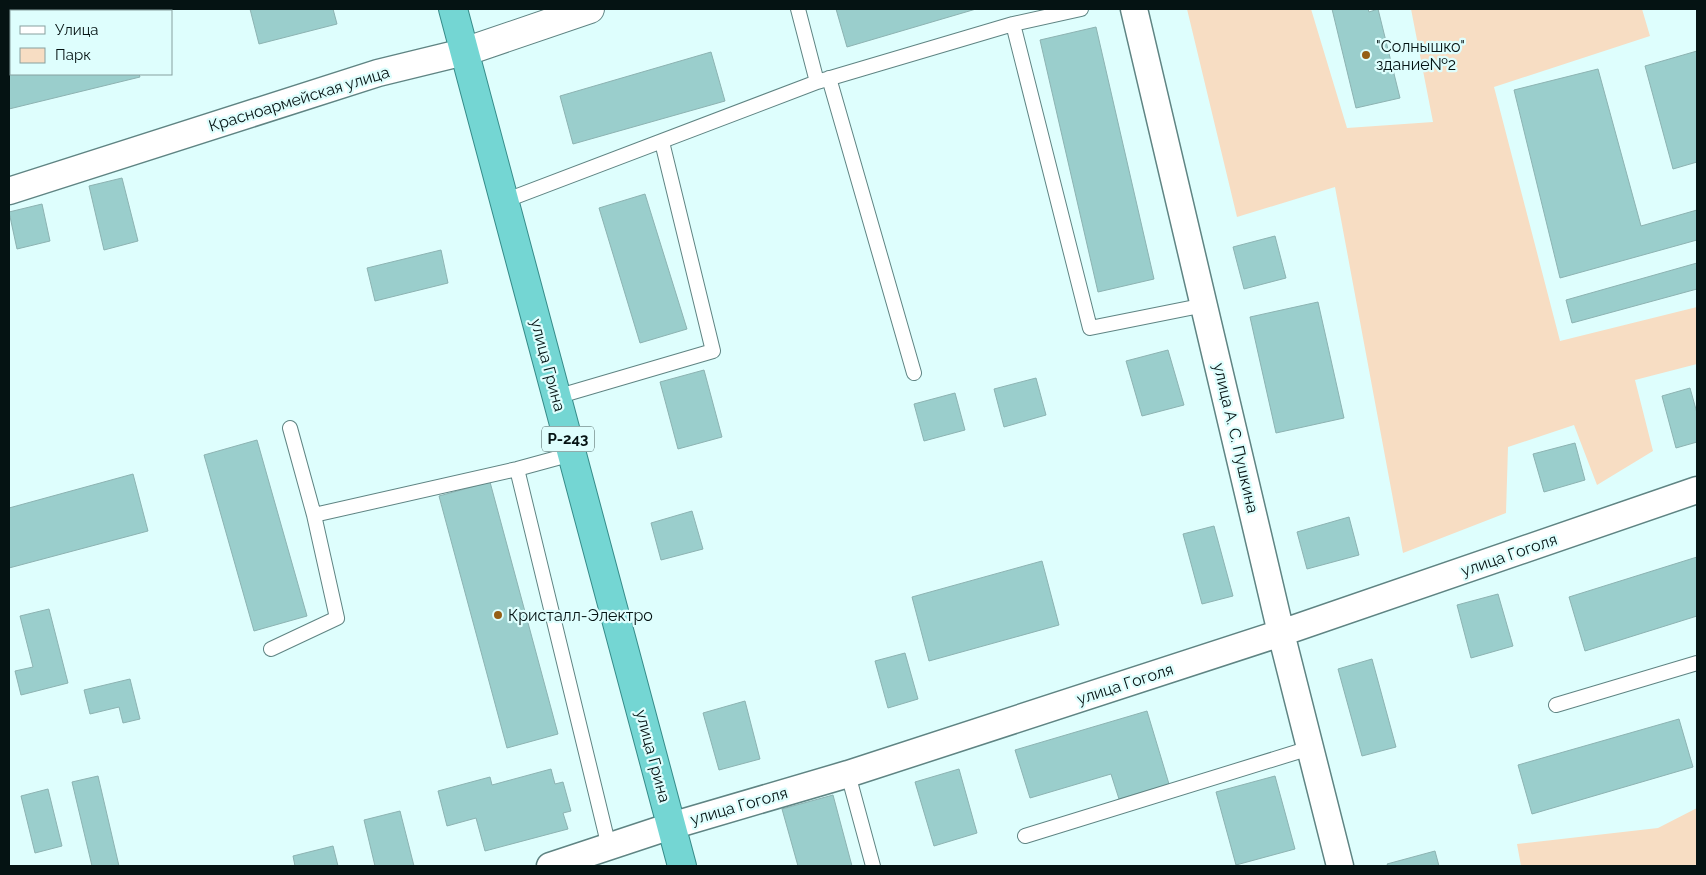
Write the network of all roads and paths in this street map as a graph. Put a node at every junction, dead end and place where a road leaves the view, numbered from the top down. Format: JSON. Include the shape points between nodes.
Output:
{"nodes":[{"id":1,"x":453,"y":9,"type":"edge"},
{"id":2,"x":590,"y":9,"type":"edge"},
{"id":3,"x":798,"y":9,"type":"edge"},
{"id":4,"x":1081,"y":9,"type":"edge"},
{"id":5,"x":1134,"y":9,"type":"edge"},
{"id":6,"x":1013,"y":24,"type":"junction"},
{"id":7,"x":464,"y":52,"type":"junction"},
{"id":8,"x":823,"y":80,"type":"junction"},
{"id":9,"x":662,"y":142,"type":"junction"},
{"id":10,"x":9,"y":191,"type":"edge"},
{"id":11,"x":504,"y":201,"type":"junction"},
{"id":12,"x":1205,"y":305,"type":"junction"},
{"id":13,"x":914,"y":373,"type":"dead end"},
{"id":14,"x":556,"y":397,"type":"junction"},
{"id":15,"x":290,"y":428,"type":"dead end"},
{"id":16,"x":572,"y":454,"type":"junction"},
{"id":17,"x":517,"y":469,"type":"junction"},
{"id":18,"x":1697,"y":490,"type":"edge"},
{"id":19,"x":314,"y":515,"type":"junction"},
{"id":20,"x":1282,"y":633,"type":"junction"},
{"id":21,"x":271,"y":649,"type":"dead end"},
{"id":22,"x":1697,"y":663,"type":"edge"},
{"id":23,"x":1556,"y":705,"type":"dead end"},
{"id":24,"x":1310,"y":748,"type":"junction"},
{"id":25,"x":848,"y":774,"type":"junction"},
{"id":26,"x":672,"y":826,"type":"junction"},
{"id":27,"x":1025,"y":836,"type":"dead end"},
{"id":28,"x":609,"y":846,"type":"junction"},
{"id":29,"x":550,"y":866,"type":"edge"},
{"id":30,"x":682,"y":866,"type":"edge"},
{"id":31,"x":872,"y":866,"type":"edge"},
{"id":32,"x":1340,"y":866,"type":"edge"}],
"edges":[{"from":1,"to":7,"type":"highway","name":"улица Грина","number":"Р-243"},
{"from":2,"to":7,"type":"main road","name":"Красноармейская улица"},
{"from":3,"to":8,"type":"lane"},
{"from":4,"to":6,"type":"lane"},
{"from":5,"to":12,"type":"street","name":"улица А. С. Пушкина"},
{"from":6,"to":8,"type":"lane"},
{"from":6,"to":12,"type":"lane","via":[[1090,328]]},
{"from":7,"to":10,"type":"street","name":"Красноармейская улица","via":[[378,73]]},
{"from":7,"to":11,"type":"highway","name":"улица Грина","number":"Р-243"},
{"from":8,"to":9,"type":"lane"},
{"from":8,"to":13,"type":"lane"},
{"from":9,"to":11,"type":"lane"},
{"from":9,"to":14,"type":"lane","via":[[713,351]]},
{"from":11,"to":14,"type":"highway","name":"улица Грина","number":"Р-243"},
{"from":12,"to":20,"type":"street","name":"улица А. С. Пушкина"},
{"from":14,"to":16,"type":"highway","name":"улица Грина","number":"Р-243"},
{"from":15,"to":19,"type":"lane"},
{"from":16,"to":17,"type":"lane"},
{"from":16,"to":26,"type":"highway","name":"улица Грина","number":"Р-243"},
{"from":17,"to":19,"type":"lane"},
{"from":17,"to":28,"type":"lane"},
{"from":18,"to":20,"type":"street","name":"улица Гоголя"},
{"from":19,"to":21,"type":"lane","via":[[337,618]]},
{"from":20,"to":24,"type":"street","name":"улица А. С. Пушкина"},
{"from":20,"to":25,"type":"street","name":"улица Гоголя"},
{"from":22,"to":23,"type":"lane"},
{"from":24,"to":27,"type":"lane"},
{"from":24,"to":32,"type":"street","name":"улица А. С. Пушкина"},
{"from":25,"to":26,"type":"street","name":"улица Гоголя"},
{"from":25,"to":31,"type":"lane"},
{"from":26,"to":28,"type":"street","name":"улица Гоголя"},
{"from":26,"to":30,"type":"highway","name":"улица Грина","number":"Р-243"},
{"from":28,"to":29,"type":"street","name":"улица Гоголя"}]}
